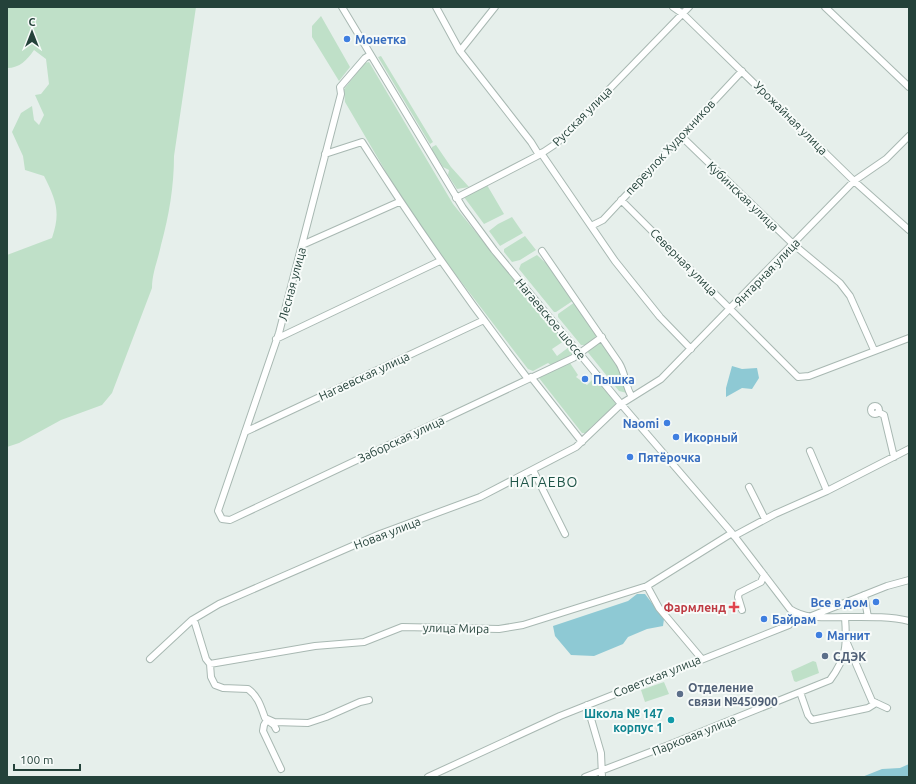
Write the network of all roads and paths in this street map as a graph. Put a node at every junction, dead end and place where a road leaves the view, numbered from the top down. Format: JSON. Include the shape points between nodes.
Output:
{"nodes":[{"id":1,"x":342,"y":7,"type":"edge"},
{"id":2,"x":436,"y":7,"type":"edge"},
{"id":3,"x":496,"y":7,"type":"edge"},
{"id":4,"x":672,"y":7,"type":"edge"},
{"id":5,"x":689,"y":7,"type":"edge"},
{"id":6,"x":825,"y":7,"type":"edge"},
{"id":7,"x":683,"y":14,"type":"junction"},
{"id":8,"x":460,"y":51,"type":"junction"},
{"id":9,"x":370,"y":55,"type":"junction"},
{"id":10,"x":742,"y":71,"type":"junction"},
{"id":11,"x":909,"y":87,"type":"edge"},
{"id":12,"x":681,"y":136,"type":"junction"},
{"id":13,"x":909,"y":136,"type":"edge"},
{"id":14,"x":325,"y":154,"type":"junction"},
{"id":15,"x":540,"y":154,"type":"junction"},
{"id":16,"x":854,"y":181,"type":"junction"},
{"id":17,"x":456,"y":198,"type":"junction"},
{"id":18,"x":621,"y":200,"type":"junction"},
{"id":19,"x":400,"y":202,"type":"junction"},
{"id":20,"x":590,"y":226,"type":"junction"},
{"id":21,"x":909,"y":230,"type":"edge"},
{"id":22,"x":793,"y":244,"type":"junction"},
{"id":23,"x":302,"y":245,"type":"junction"},
{"id":24,"x":542,"y":251,"type":"dead end"},
{"id":25,"x":440,"y":261,"type":"junction"},
{"id":26,"x":731,"y":308,"type":"junction"},
{"id":27,"x":484,"y":320,"type":"junction"},
{"id":28,"x":602,"y":337,"type":"junction"},
{"id":29,"x":909,"y":338,"type":"edge"},
{"id":30,"x":276,"y":339,"type":"junction"},
{"id":31,"x":691,"y":349,"type":"junction"},
{"id":32,"x":874,"y":350,"type":"junction"},
{"id":33,"x":579,"y":353,"type":"junction"},
{"id":34,"x":530,"y":378,"type":"junction"},
{"id":35,"x":632,"y":397,"type":"junction"},
{"id":36,"x":621,"y":404,"type":"junction"},
{"id":37,"x":878,"y":412,"type":"dead end"},
{"id":38,"x":245,"y":432,"type":"junction"},
{"id":39,"x":582,"y":442,"type":"junction"},
{"id":40,"x":909,"y":449,"type":"edge"},
{"id":41,"x":810,"y":451,"type":"dead end"},
{"id":42,"x":894,"y":457,"type":"junction"},
{"id":43,"x":533,"y":470,"type":"junction"},
{"id":44,"x":749,"y":487,"type":"dead end"},
{"id":45,"x":827,"y":491,"type":"junction"},
{"id":46,"x":222,"y":519,"type":"joint"},
{"id":47,"x":765,"y":519,"type":"junction"},
{"id":48,"x":566,"y":534,"type":"dead end"},
{"id":49,"x":733,"y":535,"type":"junction"},
{"id":50,"x":764,"y":575,"type":"junction"},
{"id":51,"x":909,"y":580,"type":"edge"},
{"id":52,"x":647,"y":586,"type":"junction"},
{"id":53,"x":864,"y":595,"type":"junction"},
{"id":54,"x":742,"y":610,"type":"dead end"},
{"id":55,"x":796,"y":613,"type":"junction"},
{"id":56,"x":809,"y":617,"type":"junction"},
{"id":57,"x":844,"y":617,"type":"junction"},
{"id":58,"x":868,"y":617,"type":"junction"},
{"id":59,"x":192,"y":620,"type":"junction"},
{"id":60,"x":909,"y":621,"type":"edge"},
{"id":61,"x":847,"y":643,"type":"junction"},
{"id":62,"x":701,"y":658,"type":"junction"},
{"id":63,"x":150,"y":659,"type":"dead end"},
{"id":64,"x":210,"y":664,"type":"junction"},
{"id":65,"x":800,"y":692,"type":"junction"},
{"id":66,"x":369,"y":700,"type":"dead end"},
{"id":67,"x":876,"y":703,"type":"junction"},
{"id":68,"x":587,"y":705,"type":"junction"},
{"id":69,"x":887,"y":708,"type":"dead end"},
{"id":70,"x":267,"y":720,"type":"junction"},
{"id":71,"x":276,"y":730,"type":"dead end"},
{"id":72,"x":281,"y":769,"type":"dead end"},
{"id":73,"x":602,"y":774,"type":"edge"},
{"id":74,"x":428,"y":777,"type":"edge"},
{"id":75,"x":584,"y":777,"type":"edge"}],
"edges":[{"from":1,"to":9,"type":"street","name":"Нагаевское шоссе"},
{"from":2,"to":8,"type":"street"},
{"from":3,"to":8,"type":"street"},
{"from":4,"to":7,"type":"street","name":"Урожайная улица"},
{"from":5,"to":7,"type":"street","name":"Русская улица"},
{"from":6,"to":11,"type":"street"},
{"from":7,"to":10,"type":"street","name":"Урожайная улица"},
{"from":7,"to":15,"type":"street","name":"Русская улица","via":[[557,143]]},
{"from":8,"to":15,"type":"street"},
{"from":9,"to":14,"type":"street","name":"Лесная улица","via":[[340,87],[341,94]]},
{"from":9,"to":17,"type":"street","name":"Нагаевское шоссе"},
{"from":10,"to":12,"type":"street","name":"переулок Художников"},
{"from":10,"to":16,"type":"street","name":"Урожайная улица"},
{"from":12,"to":18,"type":"street","name":"переулок Художников"},
{"from":12,"to":22,"type":"street","name":"Кубинская улица"},
{"from":13,"to":16,"type":"street","name":"Янтарная улица","via":[[886,159]]},
{"from":14,"to":19,"type":"street","via":[[362,142]]},
{"from":14,"to":23,"type":"street","name":"Лесная улица"},
{"from":15,"to":17,"type":"street","name":"Русская улица"},
{"from":15,"to":20,"type":"street"},
{"from":16,"to":21,"type":"street","name":"Урожайная улица"},
{"from":16,"to":22,"type":"street","name":"Янтарная улица"},
{"from":17,"to":33,"type":"street","name":"Нагаевское шоссе","via":[[494,250]]},
{"from":18,"to":20,"type":"street","name":"переулок Художников","via":[[603,220]]},
{"from":18,"to":26,"type":"street","name":"Северная улица"},
{"from":19,"to":23,"type":"street"},
{"from":19,"to":25,"type":"street"},
{"from":20,"to":31,"type":"street","via":[[660,317]]},
{"from":22,"to":26,"type":"street","name":"Янтарная улица"},
{"from":22,"to":32,"type":"street","name":"Кубинская улица","via":[[840,283],[850,296]]},
{"from":23,"to":30,"type":"street","name":"Лесная улица"},
{"from":24,"to":28,"type":"street"},
{"from":25,"to":27,"type":"street"},
{"from":25,"to":30,"type":"street"},
{"from":26,"to":31,"type":"street","name":"Янтарная улица"},
{"from":26,"to":32,"type":"street","name":"Северная улица","via":[[798,377],[809,376]]},
{"from":27,"to":34,"type":"street"},
{"from":27,"to":38,"type":"street","name":"Нагаевская улица"},
{"from":28,"to":33,"type":"street","name":"Заборская улица"},
{"from":28,"to":35,"type":"street","via":[[624,370],[628,392]]},
{"from":29,"to":32,"type":"street","name":"Северная улица"},
{"from":30,"to":38,"type":"street","name":"Лесная улица"},
{"from":31,"to":35,"type":"street","name":"Янтарная улица","via":[[661,379]]},
{"from":33,"to":34,"type":"street","name":"Заборская улица"},
{"from":33,"to":36,"type":"street","name":"Нагаевское шоссе"},
{"from":34,"to":39,"type":"street"},
{"from":34,"to":46,"type":"street","name":"Заборская улица","via":[[230,520]]},
{"from":35,"to":36,"type":"street","name":"Янтарная улица"},
{"from":36,"to":39,"type":"street","name":"Новая улица"},
{"from":36,"to":49,"type":"street","name":"Нагаевское шоссе"},
{"from":37,"to":42,"type":"street","via":[[884,415]]},
{"from":38,"to":46,"type":"street","name":"Лесная улица","via":[[218,511]]},
{"from":39,"to":43,"type":"street","name":"Новая улица"},
{"from":40,"to":42,"type":"street","name":"улица Мира"},
{"from":41,"to":45,"type":"street"},
{"from":42,"to":45,"type":"street","name":"улица Мира"},
{"from":43,"to":48,"type":"street"},
{"from":43,"to":59,"type":"street","name":"Новая улица","via":[[480,497],[380,534],[219,604]]},
{"from":44,"to":47,"type":"street"},
{"from":45,"to":47,"type":"street","name":"улица Мира"},
{"from":47,"to":49,"type":"street","name":"улица Мира"},
{"from":49,"to":50,"type":"street","name":"Нагаевское шоссе"},
{"from":49,"to":52,"type":"street","name":"улица Мира"},
{"from":50,"to":54,"type":"street","via":[[761,582],[739,593]]},
{"from":50,"to":55,"type":"street","name":"Нагаевское шоссе","via":[[790,609]]},
{"from":51,"to":53,"type":"street"},
{"from":52,"to":62,"type":"street","via":[[659,608]]},
{"from":52,"to":64,"type":"street","name":"улица Мира","via":[[543,620],[516,626],[499,629],[402,627],[364,642],[315,646]]},
{"from":53,"to":56,"type":"street"},
{"from":53,"to":58,"type":"street"},
{"from":55,"to":56,"type":"street","name":"Нагаевское шоссе"},
{"from":55,"to":62,"type":"street","name":"Советская улица","via":[[788,625]]},
{"from":56,"to":57,"type":"street","name":"Нагаевское шоссе"},
{"from":57,"to":58,"type":"street","name":"Нагаевское шоссе"},
{"from":57,"to":61,"type":"street","name":"Парковая улица"},
{"from":58,"to":60,"type":"street","name":"Нагаевское шоссе"},
{"from":59,"to":63,"type":"street","name":"Новая улица"},
{"from":59,"to":64,"type":"street"},
{"from":61,"to":65,"type":"street","name":"Парковая улица","via":[[838,669],[830,680]]},
{"from":61,"to":67,"type":"street","via":[[872,701]]},
{"from":62,"to":68,"type":"street","name":"Советская улица"},
{"from":64,"to":70,"type":"street","via":[[215,685],[251,691]]},
{"from":65,"to":67,"type":"street","via":[[812,720],[868,708]]},
{"from":65,"to":73,"type":"street","name":"Парковая улица"},
{"from":66,"to":70,"type":"street","via":[[341,709],[315,722],[300,724]]},
{"from":67,"to":69,"type":"street"},
{"from":68,"to":73,"type":"street","via":[[601,753]]},
{"from":68,"to":74,"type":"street","name":"Советская улица","via":[[532,727]]},
{"from":70,"to":71,"type":"street"},
{"from":70,"to":72,"type":"street","via":[[263,731]]},
{"from":73,"to":75,"type":"street","name":"Парковая улица"}]}
